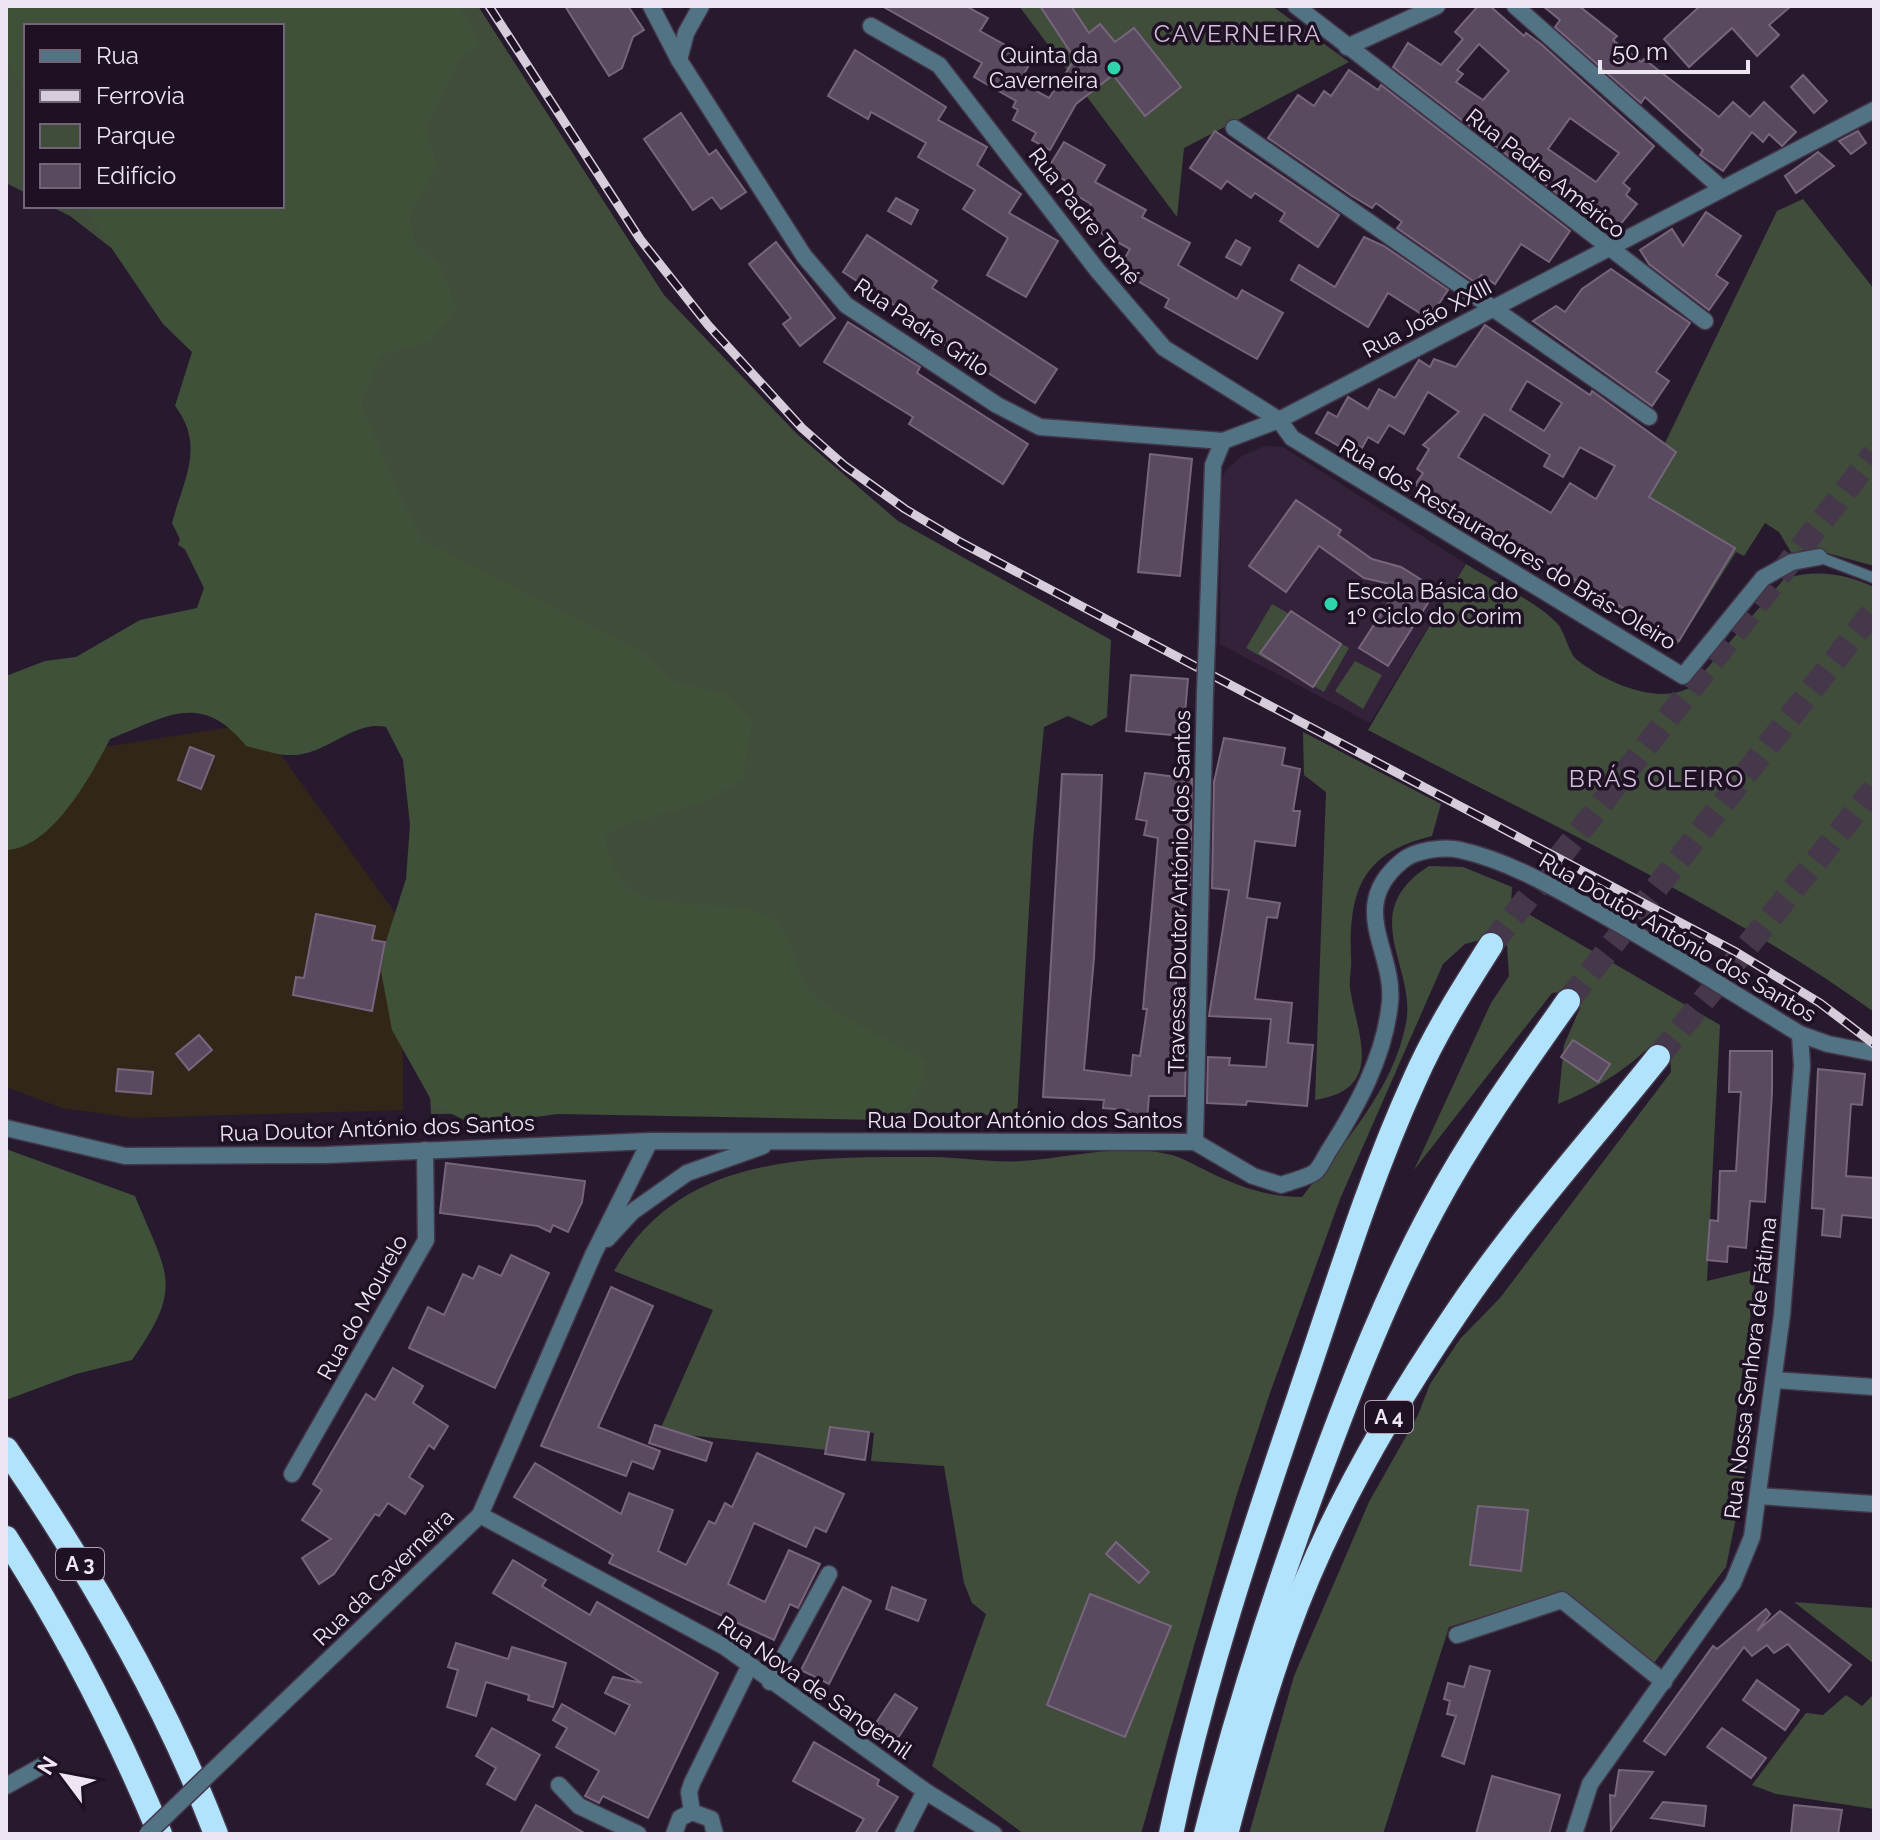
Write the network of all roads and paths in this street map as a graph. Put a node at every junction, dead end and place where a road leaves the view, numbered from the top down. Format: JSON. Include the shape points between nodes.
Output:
{"nodes":[{"id":1,"x":651,"y":6,"type":"edge"},
{"id":2,"x":701,"y":6,"type":"edge"},
{"id":3,"x":1296,"y":6,"type":"edge"},
{"id":4,"x":1437,"y":6,"type":"edge"},
{"id":5,"x":1515,"y":6,"type":"edge"},
{"id":6,"x":871,"y":26,"type":"dead end"},
{"id":7,"x":1354,"y":53,"type":"junction"},
{"id":8,"x":679,"y":60,"type":"junction"},
{"id":9,"x":1874,"y":110,"type":"edge"},
{"id":10,"x":1234,"y":128,"type":"dead end"},
{"id":11,"x":1721,"y":188,"type":"junction"},
{"id":12,"x":1607,"y":249,"type":"junction"},
{"id":13,"x":1492,"y":308,"type":"junction"},
{"id":14,"x":1705,"y":321,"type":"dead end"},
{"id":15,"x":1649,"y":417,"type":"dead end"},
{"id":16,"x":1279,"y":420,"type":"junction"},
{"id":17,"x":1223,"y":441,"type":"junction"},
{"id":18,"x":1819,"y":557,"type":"joint"},
{"id":19,"x":1874,"y":578,"type":"edge"},
{"id":20,"x":1491,"y":945,"type":"tunnel mouth"},
{"id":21,"x":1568,"y":1001,"type":"tunnel mouth"},
{"id":22,"x":1800,"y":1034,"type":"junction"},
{"id":23,"x":1874,"y":1053,"type":"edge"},
{"id":24,"x":1658,"y":1057,"type":"tunnel mouth"},
{"id":25,"x":6,"y":1128,"type":"edge"},
{"id":26,"x":650,"y":1141,"type":"junction"},
{"id":27,"x":775,"y":1141,"type":"junction"},
{"id":28,"x":1195,"y":1142,"type":"junction"},
{"id":29,"x":425,"y":1150,"type":"junction"},
{"id":30,"x":593,"y":1255,"type":"junction"},
{"id":31,"x":1774,"y":1380,"type":"junction"},
{"id":32,"x":1874,"y":1387,"type":"edge"},
{"id":33,"x":6,"y":1449,"type":"edge"},
{"id":34,"x":292,"y":1474,"type":"dead end"},
{"id":35,"x":1758,"y":1496,"type":"junction"},
{"id":36,"x":1874,"y":1504,"type":"edge"},
{"id":37,"x":480,"y":1515,"type":"junction"},
{"id":38,"x":6,"y":1538,"type":"edge"},
{"id":39,"x":829,"y":1574,"type":"dead end"},
{"id":40,"x":1457,"y":1635,"type":"dead end"},
{"id":41,"x":750,"y":1665,"type":"junction"},
{"id":42,"x":770,"y":1682,"type":"junction"},
{"id":43,"x":1664,"y":1682,"type":"junction"},
{"id":44,"x":42,"y":1766,"type":"dead end"},
{"id":45,"x":559,"y":1785,"type":"dead end"},
{"id":46,"x":6,"y":1786,"type":"edge"},
{"id":47,"x":925,"y":1791,"type":"junction"},
{"id":48,"x":692,"y":1812,"type":"junction"},
{"id":49,"x":147,"y":1834,"type":"edge"},
{"id":50,"x":160,"y":1834,"type":"edge"},
{"id":51,"x":216,"y":1834,"type":"edge"},
{"id":52,"x":638,"y":1834,"type":"edge"},
{"id":53,"x":674,"y":1834,"type":"edge"},
{"id":54,"x":715,"y":1834,"type":"edge"},
{"id":55,"x":903,"y":1834,"type":"edge"},
{"id":56,"x":994,"y":1834,"type":"edge"},
{"id":57,"x":1171,"y":1834,"type":"edge"},
{"id":58,"x":1206,"y":1834,"type":"edge"},
{"id":59,"x":1226,"y":1834,"type":"edge"},
{"id":60,"x":1574,"y":1834,"type":"edge"}],
"edges":[{"from":1,"to":8,"type":"street","name":"Rua Padre Grilo"},
{"from":2,"to":8,"type":"street"},
{"from":3,"to":7,"type":"street","name":"Rua Padre Américo"},
{"from":4,"to":7,"type":"street"},
{"from":5,"to":11,"type":"street"},
{"from":6,"to":16,"type":"street","name":"Rua Padre Tomé","via":[[939,65],[1164,348]]},
{"from":7,"to":12,"type":"street","name":"Rua Padre Américo"},
{"from":8,"to":17,"type":"street","name":"Rua Padre Grilo","via":[[804,256],[846,305],[997,405],[1040,427]]},
{"from":9,"to":11,"type":"street","name":"Rua João XXIII"},
{"from":10,"to":13,"type":"street"},
{"from":11,"to":12,"type":"street","name":"Rua João XXIII"},
{"from":12,"to":13,"type":"street","name":"Rua João XXIII"},
{"from":12,"to":14,"type":"street","name":"Rua Padre Américo"},
{"from":13,"to":15,"type":"street"},
{"from":13,"to":16,"type":"street","name":"Rua João XXIII"},
{"from":16,"to":17,"type":"street","name":"Rua João XXIII"},
{"from":16,"to":18,"type":"street","name":"Rua dos Restauradores do Brás-Oleiro","via":[[1292,438],[1683,676],[1763,578],[1792,562]]},
{"from":17,"to":28,"type":"street","name":"Travessa Doutor António dos Santos","bridge":true,"via":[[1213,465]]},
{"from":18,"to":19,"type":"lane"},
{"from":20,"to":57,"type":"highway","via":[[1408,1094],[1360,1217],[1216,1655]]},
{"from":21,"to":58,"type":"highway","number":"A 4","via":[[1500,1097],[1447,1185],[1383,1311],[1277,1588],[1234,1722]]},
{"from":22,"to":23,"type":"street","name":"Rua Doutor António dos Santos"},
{"from":22,"to":28,"type":"street","name":"Rua Doutor António dos Santos","via":[[1560,891],[1458,849],[1433,850],[1407,857],[1390,870],[1380,889],[1376,936],[1390,999],[1383,1032],[1357,1107],[1315,1172],[1281,1185],[1253,1176]]},
{"from":22,"to":31,"type":"street","name":"Rua Nossa Senhora de Fátima","via":[[1802,1066]]},
{"from":24,"to":59,"type":"highway","number":"A 4","via":[[1456,1312],[1390,1416],[1288,1628],[1248,1747]]},
{"from":25,"to":29,"type":"street","name":"Rua Doutor António dos Santos","via":[[125,1156]]},
{"from":26,"to":27,"type":"street","name":"Rua Doutor António dos Santos"},
{"from":26,"to":29,"type":"street","name":"Rua Doutor António dos Santos"},
{"from":26,"to":30,"type":"street","name":"Rua da Caverneira"},
{"from":27,"to":28,"type":"street","name":"Rua Doutor António dos Santos"},
{"from":27,"to":30,"type":"street","name":"Rua da Caverneira","via":[[687,1173],[632,1212]]},
{"from":29,"to":34,"type":"street","name":"Rua do Mourelo","via":[[423,1248]]},
{"from":30,"to":37,"type":"street","name":"Rua da Caverneira"},
{"from":31,"to":32,"type":"street"},
{"from":31,"to":35,"type":"street","name":"Rua Nossa Senhora de Fátima"},
{"from":33,"to":51,"type":"highway","number":"A 3","via":[[68,1544],[147,1683]]},
{"from":35,"to":36,"type":"street"},
{"from":35,"to":43,"type":"street","name":"Rua Nossa Senhora de Fátima","via":[[1742,1568]]},
{"from":37,"to":41,"type":"street","name":"Rua Nova de Sangemil"},
{"from":37,"to":49,"type":"street","name":"Rua da Caverneira","bridge":true},
{"from":38,"to":50,"type":"highway","number":"A 3","via":[[107,1715]]},
{"from":39,"to":42,"type":"street"},
{"from":40,"to":43,"type":"street","via":[[1562,1600]]},
{"from":41,"to":42,"type":"street","name":"Rua Nova de Sangemil"},
{"from":41,"to":48,"type":"street","via":[[692,1783]]},
{"from":42,"to":47,"type":"street","name":"Rua Nova de Sangemil"},
{"from":43,"to":60,"type":"street","name":"Rua Nossa Senhora de Fátima","via":[[1590,1784]]},
{"from":44,"to":46,"type":"street"},
{"from":45,"to":52,"type":"street","via":[[579,1806]]},
{"from":47,"to":55,"type":"street"},
{"from":47,"to":56,"type":"street","name":"Rua Nova de Sangemil"},
{"from":48,"to":53,"type":"street","via":[[680,1818]]},
{"from":48,"to":54,"type":"street","via":[[711,1819]]}]}
